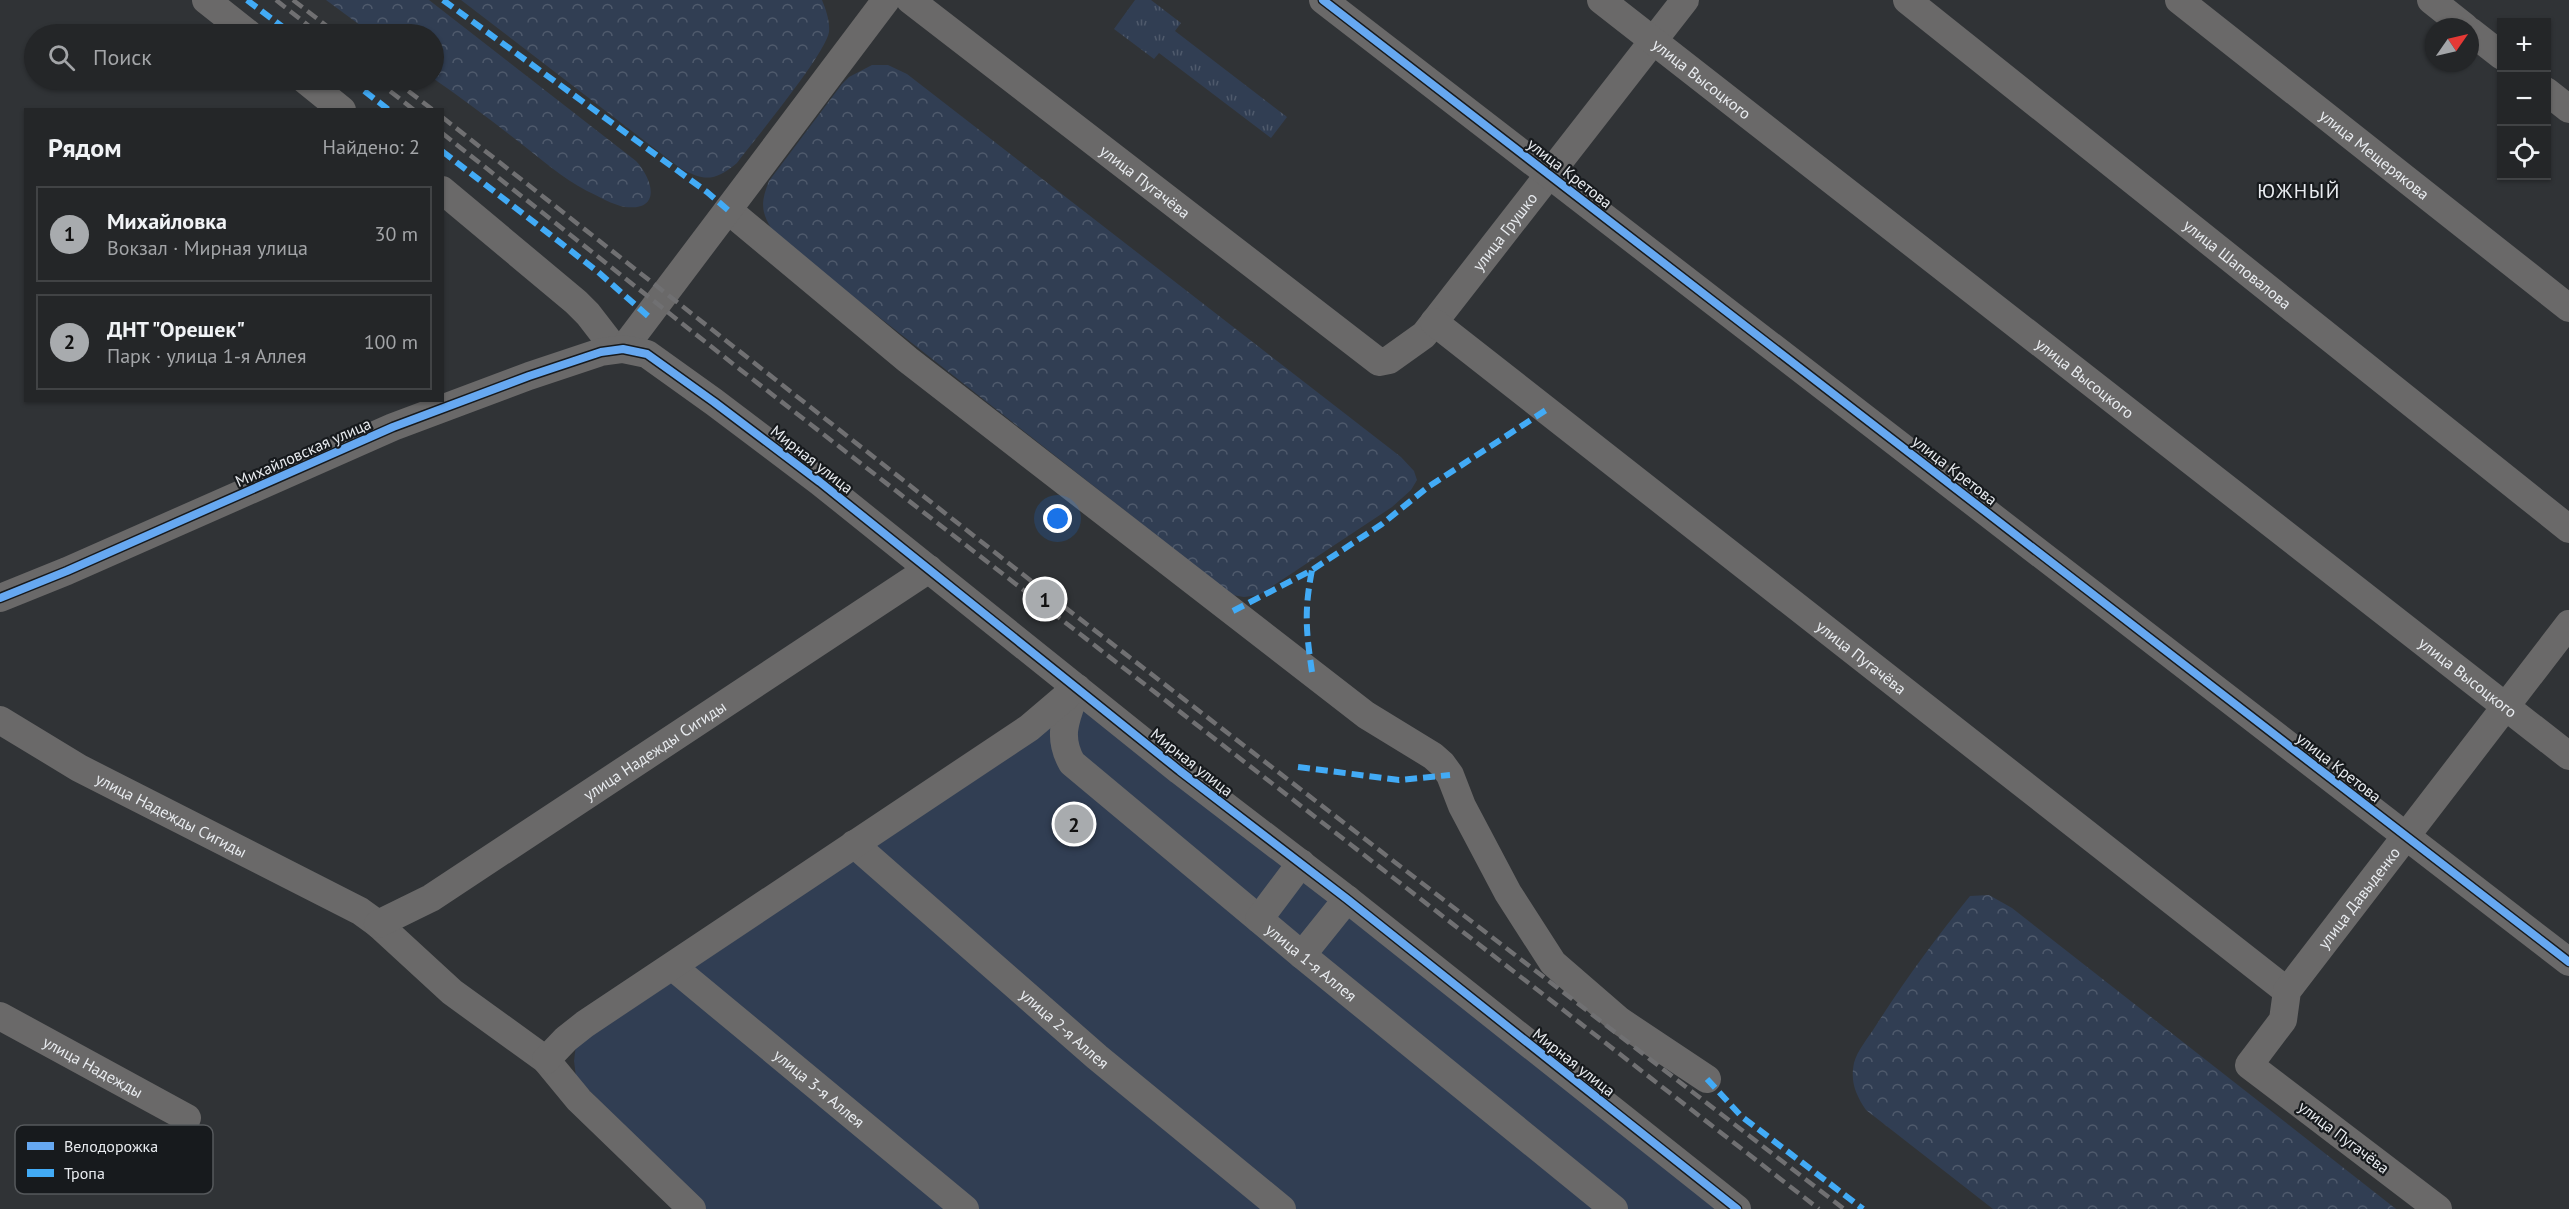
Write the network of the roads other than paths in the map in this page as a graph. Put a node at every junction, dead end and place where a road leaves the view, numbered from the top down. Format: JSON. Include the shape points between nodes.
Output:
{"nodes":[{"id":1,"x":206,"y":0,"type":"edge"},
{"id":2,"x":886,"y":0,"type":"edge"},
{"id":3,"x":910,"y":0,"type":"edge"},
{"id":4,"x":1323,"y":0,"type":"edge"},
{"id":5,"x":1601,"y":0,"type":"edge"},
{"id":6,"x":1685,"y":0,"type":"edge"},
{"id":7,"x":1907,"y":0,"type":"edge"},
{"id":8,"x":2179,"y":0,"type":"edge"},
{"id":9,"x":2431,"y":0,"type":"edge"},
{"id":10,"x":2454,"y":18,"type":"edge"},
{"id":11,"x":236,"y":24,"type":"edge"},
{"id":12,"x":2479,"y":38,"type":"edge"},
{"id":13,"x":1654,"y":41,"type":"junction"},
{"id":14,"x":2497,"y":52,"type":"edge"},
{"id":15,"x":317,"y":90,"type":"edge"},
{"id":16,"x":2551,"y":94,"type":"edge"},
{"id":17,"x":340,"y":108,"type":"edge"},
{"id":18,"x":2569,"y":109,"type":"edge"},
{"id":19,"x":1549,"y":174,"type":"junction"},
{"id":20,"x":444,"y":192,"type":"edge"},
{"id":21,"x":728,"y":210,"type":"junction"},
{"id":22,"x":2569,"y":308,"type":"edge"},
{"id":23,"x":1434,"y":322,"type":"junction"},
{"id":24,"x":619,"y":349,"type":"junction"},
{"id":25,"x":1379,"y":362,"type":"joint"},
{"id":26,"x":2569,"y":529,"type":"edge"},
{"id":27,"x":929,"y":569,"type":"junction"},
{"id":28,"x":0,"y":598,"type":"edge"},
{"id":29,"x":2569,"y":624,"type":"edge"},
{"id":30,"x":1077,"y":688,"type":"junction"},
{"id":31,"x":2505,"y":707,"type":"junction"},
{"id":32,"x":0,"y":720,"type":"edge"},
{"id":33,"x":2569,"y":756,"type":"edge"},
{"id":34,"x":2407,"y":835,"type":"junction"},
{"id":35,"x":854,"y":844,"type":"junction"},
{"id":36,"x":1300,"y":863,"type":"junction"},
{"id":37,"x":1347,"y":899,"type":"junction"},
{"id":38,"x":1259,"y":919,"type":"junction"},
{"id":39,"x":378,"y":924,"type":"junction"},
{"id":40,"x":1302,"y":955,"type":"junction"},
{"id":41,"x":2569,"y":962,"type":"edge"},
{"id":42,"x":673,"y":968,"type":"junction"},
{"id":43,"x":2287,"y":992,"type":"junction"},
{"id":44,"x":0,"y":1016,"type":"edge"},
{"id":45,"x":546,"y":1060,"type":"junction"},
{"id":46,"x":2249,"y":1065,"type":"joint"},
{"id":47,"x":1707,"y":1079,"type":"dead end"},
{"id":48,"x":187,"y":1118,"type":"dead end"},
{"id":49,"x":692,"y":1209,"type":"edge"},
{"id":50,"x":965,"y":1209,"type":"edge"},
{"id":51,"x":1282,"y":1209,"type":"edge"},
{"id":52,"x":1614,"y":1209,"type":"edge"},
{"id":53,"x":1737,"y":1209,"type":"edge"},
{"id":54,"x":2438,"y":1209,"type":"edge"}],
"edges":[{"from":1,"to":11,"type":"street"},
{"from":2,"to":21,"type":"street"},
{"from":3,"to":25,"type":"street","name":"улица Пугачёва"},
{"from":4,"to":19,"type":"street","name":"улица Кретова"},
{"from":5,"to":13,"type":"street","name":"улица Высоцкого"},
{"from":6,"to":13,"type":"street","name":"улица Грушко"},
{"from":7,"to":26,"type":"street","name":"улица Шаповалова"},
{"from":8,"to":22,"type":"street","name":"улица Мещерякова"},
{"from":9,"to":10,"type":"street"},
{"from":12,"to":14,"type":"street"},
{"from":13,"to":19,"type":"street","name":"улица Грушко"},
{"from":13,"to":31,"type":"street","name":"улица Высоцкого"},
{"from":15,"to":17,"type":"street"},
{"from":16,"to":18,"type":"street"},
{"from":19,"to":23,"type":"street","name":"улица Грушко"},
{"from":19,"to":34,"type":"street","name":"улица Кретова"},
{"from":20,"to":24,"type":"street","via":[[576,302]]},
{"from":21,"to":24,"type":"street"},
{"from":21,"to":47,"type":"street","via":[[908,360],[1366,715],[1433,756],[1450,775],[1489,859],[1552,963],[1620,1021]]},
{"from":23,"to":25,"type":"street","name":"улица Грушко","via":[[1413,345]]},
{"from":23,"to":43,"type":"street","name":"улица Пугачёва"},
{"from":24,"to":27,"type":"street","name":"Мирная улица","via":[[658,360]]},
{"from":24,"to":28,"type":"street","name":"Михайловская улица","via":[[529,376],[393,427]]},
{"from":27,"to":30,"type":"street","name":"Мирная улица"},
{"from":27,"to":39,"type":"street","name":"улица Надежды Сигиды","via":[[431,898]]},
{"from":29,"to":31,"type":"street","name":"улица Давыденко"},
{"from":30,"to":35,"type":"street","via":[[1029,728]]},
{"from":30,"to":36,"type":"street","name":"Мирная улица"},
{"from":30,"to":38,"type":"street","name":"улица 1-я Аллея","via":[[1063,734],[1072,763]]},
{"from":31,"to":33,"type":"street","name":"улица Высоцкого"},
{"from":31,"to":34,"type":"street","name":"улица Давыденко"},
{"from":32,"to":39,"type":"street","name":"улица Надежды Сигиды","via":[[79,768],[360,911]]},
{"from":34,"to":41,"type":"street","name":"улица Кретова"},
{"from":34,"to":43,"type":"street","name":"улица Давыденко"},
{"from":35,"to":42,"type":"street"},
{"from":35,"to":51,"type":"street","name":"улица 2-я Аллея","via":[[1097,1057]]},
{"from":36,"to":37,"type":"street","name":"Мирная улица"},
{"from":36,"to":38,"type":"street"},
{"from":37,"to":40,"type":"street"},
{"from":37,"to":53,"type":"street","name":"Мирная улица"},
{"from":38,"to":40,"type":"street","name":"улица 1-я Аллея"},
{"from":39,"to":45,"type":"street","name":"улица Надежды Сигиды","via":[[452,992]]},
{"from":40,"to":52,"type":"street","name":"улица 1-я Аллея"},
{"from":42,"to":45,"type":"street","via":[[585,1024]]},
{"from":42,"to":50,"type":"street","name":"улица 3-я Аллея"},
{"from":43,"to":46,"type":"street","name":"улица Давыденко","via":[[2283,1020]]},
{"from":44,"to":48,"type":"street","name":"улица Надежды"},
{"from":45,"to":49,"type":"street","name":"улица Надежды Сигиды","via":[[579,1100]]},
{"from":46,"to":54,"type":"street","name":"улица Пугачёва"}]}
